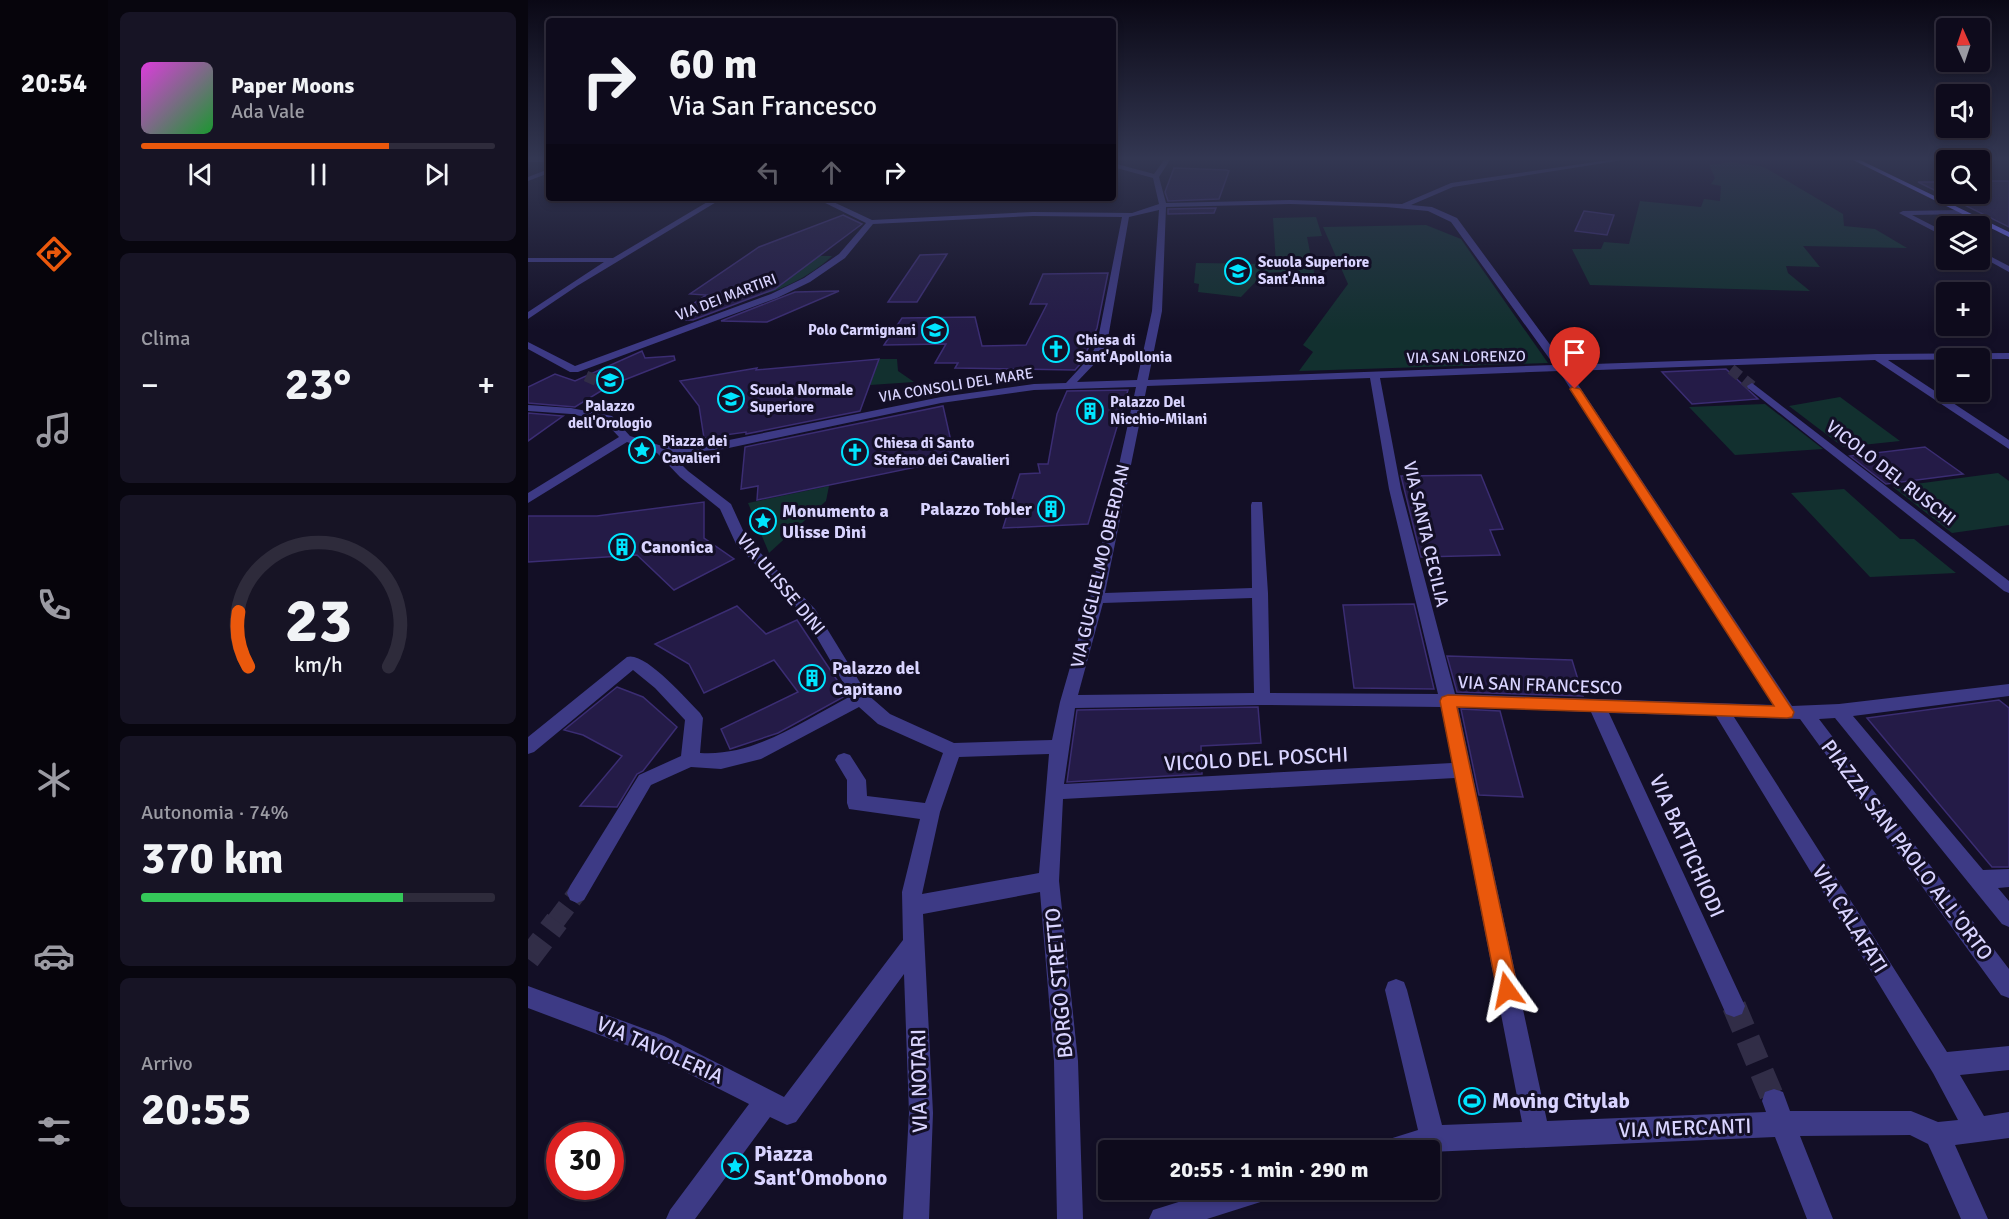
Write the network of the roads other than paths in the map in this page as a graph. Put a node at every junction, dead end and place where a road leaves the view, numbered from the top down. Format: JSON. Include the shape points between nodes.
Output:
{"nodes":[{"id":1,"x":687,"y":217,"type":"edge"},
{"id":2,"x":860,"y":217,"type":"edge"},
{"id":3,"x":975,"y":217,"type":"edge"},
{"id":4,"x":1126,"y":217,"type":"edge"},
{"id":5,"x":1162,"y":217,"type":"edge"},
{"id":6,"x":1447,"y":217,"type":"edge"},
{"id":7,"x":1910,"y":217,"type":"edge"},
{"id":8,"x":1971,"y":217,"type":"edge"},
{"id":9,"x":871,"y":222,"type":"junction"},
{"id":10,"x":1936,"y":230,"type":"edge"},
{"id":11,"x":2009,"y":235,"type":"edge"},
{"id":12,"x":1990,"y":259,"type":"edge"},
{"id":13,"x":528,"y":260,"type":"edge"},
{"id":14,"x":616,"y":260,"type":"junction"},
{"id":15,"x":2009,"y":269,"type":"edge"},
{"id":16,"x":528,"y":316,"type":"edge"},
{"id":17,"x":528,"y":345,"type":"edge"},
{"id":18,"x":2009,"y":356,"type":"edge"},
{"id":19,"x":1877,"y":357,"type":"junction"},
{"id":20,"x":1563,"y":370,"type":"junction"},
{"id":21,"x":1374,"y":374,"type":"junction"},
{"id":22,"x":1070,"y":384,"type":"junction"},
{"id":23,"x":1141,"y":385,"type":"junction"},
{"id":24,"x":1752,"y":386,"type":"tunnel mouth"},
{"id":25,"x":528,"y":408,"type":"edge"},
{"id":26,"x":626,"y":438,"type":"junction"},
{"id":27,"x":2009,"y":445,"type":"edge"},
{"id":28,"x":662,"y":450,"type":"junction"},
{"id":29,"x":528,"y":498,"type":"edge"},
{"id":30,"x":1257,"y":505,"type":"dead end"},
{"id":31,"x":2009,"y":588,"type":"edge"},
{"id":32,"x":1261,"y":593,"type":"junction"},
{"id":33,"x":1097,"y":598,"type":"junction"},
{"id":34,"x":2009,"y":690,"type":"edge"},
{"id":35,"x":861,"y":698,"type":"junction"},
{"id":36,"x":1262,"y":699,"type":"junction"},
{"id":37,"x":1448,"y":701,"type":"junction"},
{"id":38,"x":1068,"y":702,"type":"junction"},
{"id":39,"x":1597,"y":706,"type":"junction"},
{"id":40,"x":1721,"y":710,"type":"junction"},
{"id":41,"x":1839,"y":711,"type":"junction"},
{"id":42,"x":1796,"y":713,"type":"junction"},
{"id":43,"x":528,"y":747,"type":"edge"},
{"id":44,"x":1059,"y":747,"type":"junction"},
{"id":45,"x":953,"y":750,"type":"junction"},
{"id":46,"x":690,"y":760,"type":"junction"},
{"id":47,"x":844,"y":760,"type":"dead end"},
{"id":48,"x":1461,"y":770,"type":"junction"},
{"id":49,"x":1054,"y":792,"type":"junction"},
{"id":50,"x":931,"y":812,"type":"junction"},
{"id":51,"x":2009,"y":878,"type":"edge"},
{"id":52,"x":1979,"y":880,"type":"junction"},
{"id":53,"x":1049,"y":881,"type":"junction"},
{"id":54,"x":577,"y":893,"type":"tunnel mouth"},
{"id":55,"x":911,"y":906,"type":"junction"},
{"id":56,"x":2009,"y":917,"type":"edge"},
{"id":57,"x":915,"y":942,"type":"junction"},
{"id":58,"x":2009,"y":987,"type":"edge"},
{"id":59,"x":1396,"y":990,"type":"dead end"},
{"id":60,"x":528,"y":997,"type":"edge"},
{"id":61,"x":1734,"y":1006,"type":"tunnel mouth"},
{"id":62,"x":2009,"y":1058,"type":"edge"},
{"id":63,"x":1941,"y":1065,"type":"junction"},
{"id":64,"x":1774,"y":1101,"type":"tunnel mouth"},
{"id":65,"x":777,"y":1107,"type":"junction"},
{"id":66,"x":1784,"y":1124,"type":"junction"},
{"id":67,"x":2009,"y":1125,"type":"edge"},
{"id":68,"x":1977,"y":1129,"type":"junction"},
{"id":69,"x":1537,"y":1134,"type":"junction"},
{"id":70,"x":1937,"y":1135,"type":"junction"},
{"id":71,"x":1433,"y":1138,"type":"junction"},
{"id":72,"x":1426,"y":1140,"type":"edge"},
{"id":73,"x":1227,"y":1200,"type":"edge"},
{"id":74,"x":679,"y":1219,"type":"edge"},
{"id":75,"x":916,"y":1219,"type":"edge"},
{"id":76,"x":1070,"y":1219,"type":"edge"},
{"id":77,"x":1162,"y":1219,"type":"edge"},
{"id":78,"x":1820,"y":1219,"type":"edge"},
{"id":79,"x":1975,"y":1219,"type":"edge"}],
"edges":[{"from":1,"to":14,"type":"street"},
{"from":2,"to":9,"type":"street"},
{"from":3,"to":9,"type":"street"},
{"from":4,"to":22,"type":"street","via":[[1102,344]]},
{"from":5,"to":23,"type":"street","name":"VIA GUGLIELMO OBERDAN","via":[[1157,311]]},
{"from":6,"to":20,"type":"street","name":"PIAZZA SAN PAOLO ALL'ORTO","via":[[1459,225]]},
{"from":7,"to":10,"type":"street"},
{"from":8,"to":11,"type":"street"},
{"from":9,"to":17,"type":"street","name":"VIA DEI MARTIRI","via":[[842,256],[807,280],[774,296],[574,370]]},
{"from":12,"to":15,"type":"street"},
{"from":13,"to":14,"type":"street"},
{"from":14,"to":16,"type":"street"},
{"from":18,"to":19,"type":"street","name":"VIA SAN LORENZO"},
{"from":19,"to":20,"type":"street","name":"VIA SAN LORENZO"},
{"from":19,"to":27,"type":"street"},
{"from":20,"to":21,"type":"street","name":"VIA SAN LORENZO"},
{"from":20,"to":42,"type":"street","name":"PIAZZA SAN PAOLO ALL'ORTO"},
{"from":21,"to":23,"type":"street","name":"VIA SAN LORENZO"},
{"from":21,"to":37,"type":"street","name":"VIA SANTA CECILIA","via":[[1395,489]]},
{"from":22,"to":23,"type":"street","name":"VIA SAN LORENZO"},
{"from":22,"to":28,"type":"street","name":"VIA CONSOLI DEL MARE","via":[[941,400],[701,449]]},
{"from":23,"to":33,"type":"street","name":"VIA GUGLIELMO OBERDAN"},
{"from":24,"to":31,"type":"street","name":"VICOLO DEL RUSCHI"},
{"from":25,"to":26,"type":"street","via":[[608,418]]},
{"from":26,"to":28,"type":"street"},
{"from":26,"to":29,"type":"street"},
{"from":28,"to":35,"type":"street","name":"VIA ULISSE DINI","via":[[684,474],[723,503],[741,541],[810,613]]},
{"from":30,"to":32,"type":"street"},
{"from":32,"to":33,"type":"street"},
{"from":32,"to":36,"type":"street"},
{"from":33,"to":38,"type":"street","name":"VIA GUGLIELMO OBERDAN"},
{"from":34,"to":41,"type":"street","name":"VIA SAN FRANCESCO"},
{"from":35,"to":45,"type":"street","name":"VIA ULISSE DINI","via":[[884,719]]},
{"from":35,"to":46,"type":"street","via":[[755,754],[722,762]]},
{"from":36,"to":37,"type":"street","name":"VIA SAN FRANCESCO"},
{"from":36,"to":38,"type":"street","name":"VIA SAN FRANCESCO"},
{"from":37,"to":39,"type":"street","name":"VIA SAN FRANCESCO"},
{"from":37,"to":48,"type":"street","name":"VIA SANTA CECILIA"},
{"from":38,"to":44,"type":"street","name":"VIA GUGLIELMO OBERDAN"},
{"from":39,"to":40,"type":"street","name":"VIA SAN FRANCESCO"},
{"from":39,"to":61,"type":"street","name":"VIA BATTICHIODI"},
{"from":40,"to":42,"type":"street","name":"VIA SAN FRANCESCO"},
{"from":40,"to":63,"type":"street","name":"VIA CALAFATI"},
{"from":41,"to":42,"type":"street","name":"VIA SAN FRANCESCO"},
{"from":41,"to":52,"type":"street","name":"PIAZZA SAN PAOLO ALL'ORTO"},
{"from":42,"to":58,"type":"street","name":"PIAZZA SAN PAOLO ALL'ORTO"},
{"from":43,"to":46,"type":"street","via":[[633,661],[694,718]]},
{"from":44,"to":45,"type":"street","name":"VIA ULISSE DINI"},
{"from":44,"to":49,"type":"street","name":"BORGO STRETTO"},
{"from":45,"to":50,"type":"street","name":"VIA NOTARI"},
{"from":46,"to":54,"type":"street","via":[[645,780]]},
{"from":47,"to":50,"type":"street","via":[[857,778],[856,803]]},
{"from":48,"to":49,"type":"street","name":"VICOLO DEL POSCHI"},
{"from":48,"to":69,"type":"street","name":"VIA SANTA CECILIA"},
{"from":49,"to":53,"type":"street","name":"BORGO STRETTO"},
{"from":50,"to":55,"type":"street","name":"VIA NOTARI"},
{"from":51,"to":52,"type":"street"},
{"from":52,"to":56,"type":"street","name":"PIAZZA SAN PAOLO ALL'ORTO"},
{"from":53,"to":55,"type":"street"},
{"from":53,"to":76,"type":"street","name":"BORGO STRETTO","via":[[1066,1061]]},
{"from":55,"to":57,"type":"street","name":"VIA NOTARI"},
{"from":57,"to":65,"type":"street"},
{"from":57,"to":75,"type":"street","name":"VIA NOTARI","via":[[921,1113]]},
{"from":59,"to":71,"type":"street"},
{"from":60,"to":65,"type":"street","name":"VIA TAVOLERIA","via":[[656,1044]]},
{"from":62,"to":63,"type":"street"},
{"from":63,"to":68,"type":"street","name":"VIA CALAFATI"},
{"from":64,"to":66,"type":"street"},
{"from":65,"to":74,"type":"street"},
{"from":66,"to":69,"type":"street","name":"VIA MERCANTI"},
{"from":66,"to":70,"type":"street","name":"VIA MERCANTI","via":[[1911,1123]]},
{"from":66,"to":78,"type":"street"},
{"from":67,"to":68,"type":"street"},
{"from":68,"to":70,"type":"street"},
{"from":69,"to":71,"type":"street","name":"VIA MERCANTI"},
{"from":70,"to":79,"type":"street"},
{"from":71,"to":72,"type":"street","name":"VIA MERCANTI"},
{"from":73,"to":77,"type":"street"}]}
